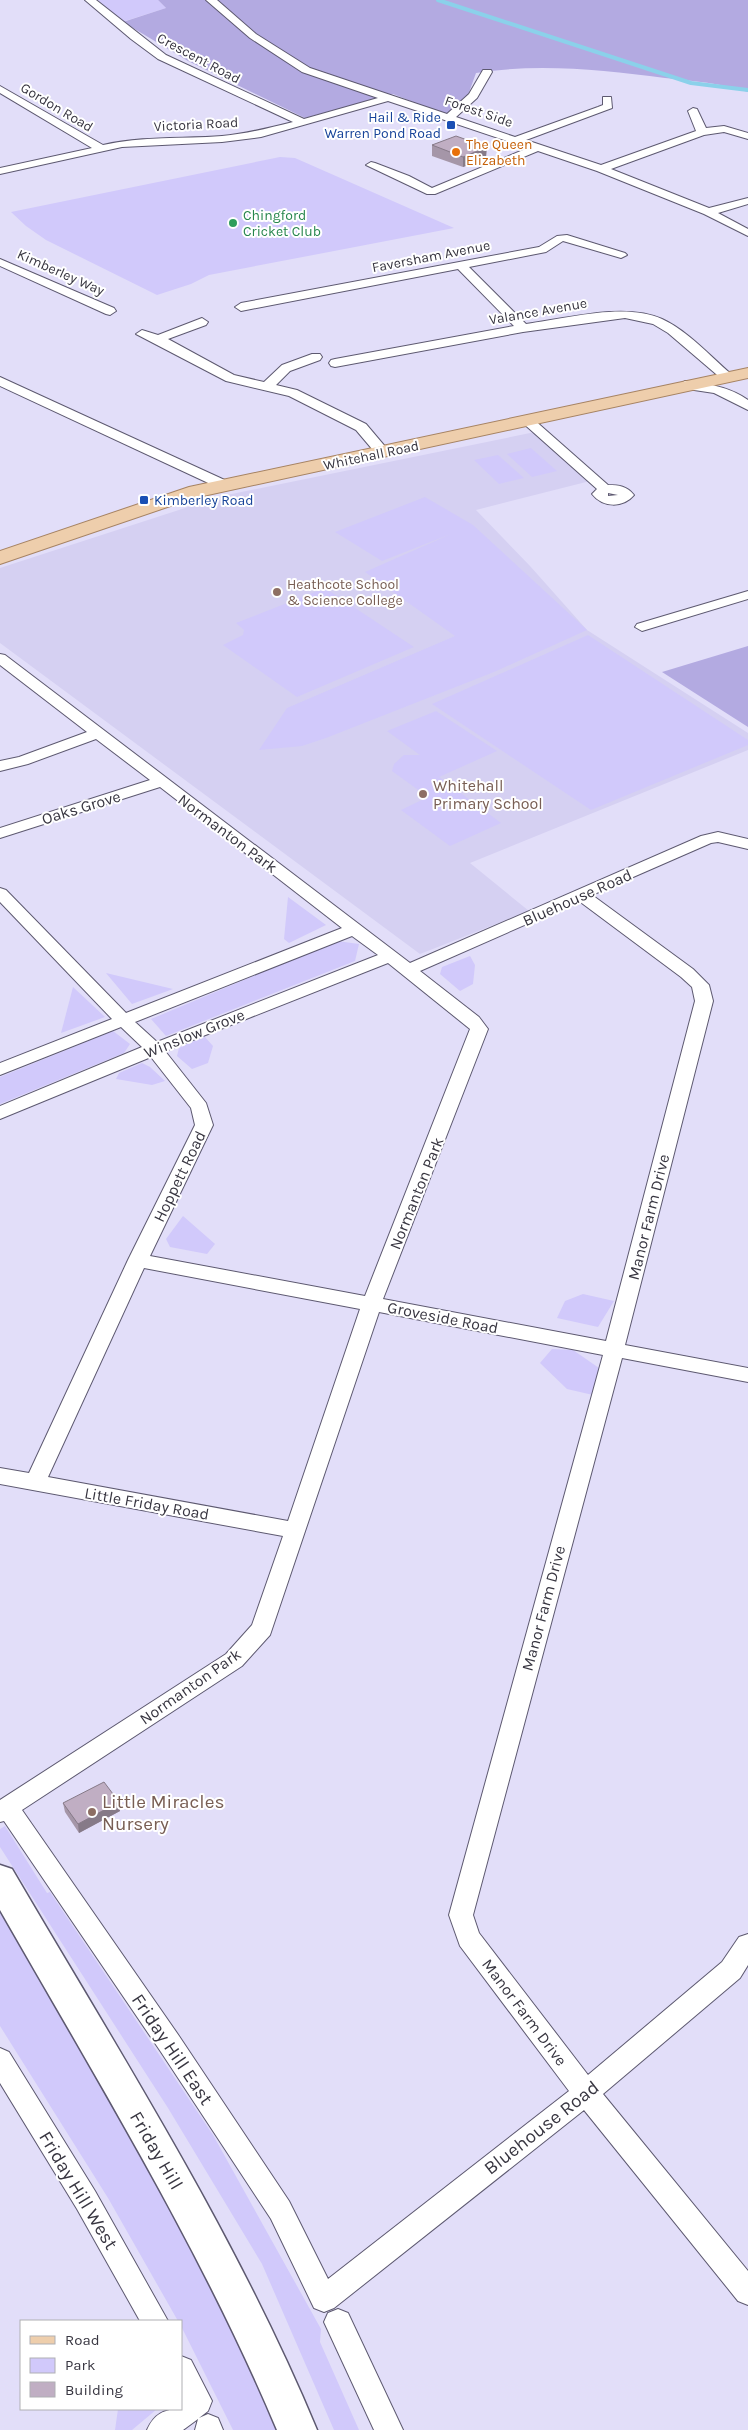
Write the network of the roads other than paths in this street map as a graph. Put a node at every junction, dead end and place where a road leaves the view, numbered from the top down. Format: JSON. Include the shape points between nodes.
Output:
{"nodes":[{"id":1,"x":90,"y":0,"type":"edge"},
{"id":2,"x":211,"y":0,"type":"edge"},
{"id":3,"x":487,"y":72,"type":"dead end"},
{"id":4,"x":0,"y":88,"type":"edge"},
{"id":5,"x":392,"y":97,"type":"junction"},
{"id":6,"x":607,"y":99,"type":"dead end"},
{"id":7,"x":693,"y":111,"type":"dead end"},
{"id":8,"x":450,"y":117,"type":"junction"},
{"id":9,"x":304,"y":122,"type":"junction"},
{"id":10,"x":702,"y":132,"type":"junction"},
{"id":11,"x":748,"y":136,"type":"edge"},
{"id":12,"x":516,"y":140,"type":"junction"},
{"id":13,"x":100,"y":148,"type":"junction"},
{"id":14,"x":537,"y":148,"type":"junction"},
{"id":15,"x":371,"y":165,"type":"dead end"},
{"id":16,"x":601,"y":169,"type":"junction"},
{"id":17,"x":0,"y":171,"type":"edge"},
{"id":18,"x":748,"y":201,"type":"edge"},
{"id":19,"x":708,"y":212,"type":"junction"},
{"id":20,"x":748,"y":233,"type":"edge"},
{"id":21,"x":621,"y":255,"type":"dead end"},
{"id":22,"x":0,"y":262,"type":"edge"},
{"id":23,"x":460,"y":266,"type":"junction"},
{"id":24,"x":241,"y":307,"type":"dead end"},
{"id":25,"x":110,"y":311,"type":"dead end"},
{"id":26,"x":202,"y":322,"type":"dead end"},
{"id":27,"x":524,"y":328,"type":"junction"},
{"id":28,"x":142,"y":334,"type":"dead end"},
{"id":29,"x":158,"y":339,"type":"junction"},
{"id":30,"x":316,"y":357,"type":"dead end"},
{"id":31,"x":335,"y":363,"type":"dead end"},
{"id":32,"x":738,"y":375,"type":"edge"},
{"id":33,"x":0,"y":381,"type":"edge"},
{"id":34,"x":685,"y":385,"type":"junction"},
{"id":35,"x":268,"y":386,"type":"junction"},
{"id":36,"x":737,"y":396,"type":"junction"},
{"id":37,"x":748,"y":406,"type":"edge"},
{"id":38,"x":528,"y":421,"type":"junction"},
{"id":39,"x":383,"y":453,"type":"junction"},
{"id":40,"x":224,"y":485,"type":"junction"},
{"id":41,"x":605,"y":489,"type":"dead end"},
{"id":42,"x":0,"y":558,"type":"edge"},
{"id":43,"x":748,"y":595,"type":"edge"},
{"id":44,"x":642,"y":627,"type":"dead end"},
{"id":45,"x":2,"y":661,"type":"edge"},
{"id":46,"x":98,"y":733,"type":"junction"},
{"id":47,"x":0,"y":766,"type":"edge"},
{"id":48,"x":161,"y":782,"type":"junction"},
{"id":49,"x":0,"y":833,"type":"edge"},
{"id":50,"x":748,"y":844,"type":"edge"},
{"id":51,"x":0,"y":893,"type":"edge"},
{"id":52,"x":581,"y":895,"type":"junction"},
{"id":53,"x":354,"y":929,"type":"junction"},
{"id":54,"x":389,"y":957,"type":"junction"},
{"id":55,"x":408,"y":970,"type":"junction"},
{"id":56,"x":122,"y":1019,"type":"junction"},
{"id":57,"x":154,"y":1049,"type":"junction"},
{"id":58,"x":0,"y":1069,"type":"edge"},
{"id":59,"x":0,"y":1113,"type":"edge"},
{"id":60,"x":138,"y":1260,"type":"junction"},
{"id":61,"x":372,"y":1303,"type":"junction"},
{"id":62,"x":614,"y":1350,"type":"junction"},
{"id":63,"x":748,"y":1375,"type":"edge"},
{"id":64,"x":0,"y":1476,"type":"edge"},
{"id":65,"x":35,"y":1482,"type":"junction"},
{"id":66,"x":294,"y":1530,"type":"junction"},
{"id":67,"x":4,"y":1810,"type":"edge"},
{"id":68,"x":0,"y":1879,"type":"edge"},
{"id":69,"x":748,"y":1945,"type":"edge"},
{"id":70,"x":0,"y":2060,"type":"edge"},
{"id":71,"x":586,"y":2093,"type":"junction"},
{"id":72,"x":748,"y":2292,"type":"edge"},
{"id":73,"x":324,"y":2299,"type":"joint"},
{"id":74,"x":154,"y":2320,"type":"edge"},
{"id":75,"x":338,"y":2322,"type":"dead end"},
{"id":76,"x":182,"y":2372,"type":"edge"},
{"id":77,"x":161,"y":2430,"type":"edge"},
{"id":78,"x":297,"y":2430,"type":"edge"},
{"id":79,"x":389,"y":2430,"type":"edge"}],
"edges":[{"from":1,"to":9,"type":"street","name":"Crescent Road","via":[[162,57]]},
{"from":2,"to":5,"type":"street","name":"Forest Side","via":[[253,36],[306,70]]},
{"from":3,"to":8,"type":"street","via":[[473,96]]},
{"from":4,"to":13,"type":"street","name":"Gordon Road"},
{"from":5,"to":8,"type":"street","name":"Forest Side"},
{"from":5,"to":9,"type":"street","name":"Victoria Road"},
{"from":6,"to":12,"type":"street","via":[[608,106],[602,109]]},
{"from":7,"to":10,"type":"street"},
{"from":8,"to":12,"type":"street","name":"Forest Side"},
{"from":9,"to":13,"type":"street","name":"Victoria Road","via":[[240,137]]},
{"from":10,"to":11,"type":"street","via":[[724,129]]},
{"from":10,"to":16,"type":"street"},
{"from":12,"to":14,"type":"street","name":"Forest Side"},
{"from":13,"to":17,"type":"street","name":"Victoria Road"},
{"from":14,"to":15,"type":"street","via":[[431,192]]},
{"from":14,"to":16,"type":"street","name":"Forest Side"},
{"from":16,"to":19,"type":"street","name":"Forest Side"},
{"from":18,"to":19,"type":"street"},
{"from":19,"to":20,"type":"street","name":"Forest Side"},
{"from":21,"to":23,"type":"street","name":"Faversham Avenue","via":[[567,238],[542,250]]},
{"from":22,"to":25,"type":"street","name":"Kimberley Way"},
{"from":23,"to":24,"type":"street","name":"Faversham Avenue"},
{"from":23,"to":27,"type":"street"},
{"from":26,"to":29,"type":"street"},
{"from":27,"to":31,"type":"street","name":"Valance Avenue"},
{"from":27,"to":32,"type":"street","name":"Valance Avenue","via":[[608,314],[644,317],[672,330]]},
{"from":28,"to":29,"type":"street"},
{"from":29,"to":35,"type":"street","via":[[230,378]]},
{"from":30,"to":35,"type":"street","via":[[286,368]]},
{"from":32,"to":34,"type":"main road","name":"Whitehall Road"},
{"from":32,"to":36,"type":"street","via":[[734,387]]},
{"from":33,"to":40,"type":"street"},
{"from":34,"to":36,"type":"street"},
{"from":34,"to":38,"type":"main road","name":"Whitehall Road"},
{"from":35,"to":39,"type":"street","via":[[293,393],[360,427]]},
{"from":36,"to":37,"type":"street"},
{"from":38,"to":39,"type":"main road","name":"Whitehall Road"},
{"from":38,"to":41,"type":"street"},
{"from":39,"to":40,"type":"main road","name":"Whitehall Road"},
{"from":40,"to":42,"type":"main road","name":"Whitehall Road","via":[[161,502]]},
{"from":43,"to":44,"type":"street"},
{"from":45,"to":46,"type":"street","name":"Normanton Park"},
{"from":46,"to":47,"type":"street","via":[[23,761]]},
{"from":46,"to":48,"type":"street","name":"Normanton Park"},
{"from":48,"to":49,"type":"street","name":"Oaks Grove"},
{"from":48,"to":53,"type":"street","name":"Normanton Park"},
{"from":50,"to":52,"type":"street","name":"Bluehouse Road","via":[[718,837],[707,840]]},
{"from":51,"to":56,"type":"street","name":"Hoppett Road"},
{"from":52,"to":55,"type":"street","name":"Bluehouse Road"},
{"from":52,"to":62,"type":"street","name":"Manor Farm Drive","via":[[687,973],[700,985],[704,1001]]},
{"from":53,"to":54,"type":"street","name":"Normanton Park"},
{"from":53,"to":56,"type":"street"},
{"from":54,"to":55,"type":"street","name":"Normanton Park"},
{"from":54,"to":57,"type":"street","name":"Winslow Grove"},
{"from":55,"to":61,"type":"street","name":"Normanton Park","via":[[479,1029]]},
{"from":56,"to":57,"type":"street","name":"Hoppett Road"},
{"from":56,"to":58,"type":"street"},
{"from":57,"to":59,"type":"street","name":"Winslow Grove"},
{"from":57,"to":60,"type":"street","name":"Hoppett Road","via":[[200,1107],[204,1125]]},
{"from":60,"to":61,"type":"street","name":"Groveside Road"},
{"from":60,"to":65,"type":"street","name":"Hoppett Road"},
{"from":61,"to":62,"type":"street","name":"Groveside Road"},
{"from":61,"to":66,"type":"street","name":"Normanton Park"},
{"from":62,"to":63,"type":"street","name":"Groveside Road"},
{"from":62,"to":71,"type":"street","name":"Manor Farm Drive","via":[[461,1915],[469,1938]]},
{"from":64,"to":65,"type":"street","name":"Little Friday Road"},
{"from":65,"to":66,"type":"street","name":"Little Friday Road"},
{"from":66,"to":67,"type":"street","name":"Normanton Park","via":[[262,1629],[234,1660]]},
{"from":67,"to":73,"type":"street","name":"Friday Hill East","via":[[170,2044],[280,2210]]},
{"from":68,"to":78,"type":"main road","name":"Friday Hill","via":[[191,2209],[262,2348]]},
{"from":69,"to":71,"type":"street","name":"Bluehouse Road","via":[[731,1970]]},
{"from":70,"to":74,"type":"street","name":"Friday Hill West"},
{"from":71,"to":72,"type":"street","name":"Manor Farm Drive"},
{"from":71,"to":73,"type":"street","name":"Bluehouse Road"},
{"from":75,"to":79,"type":"street"},
{"from":76,"to":77,"type":"street","via":[[198,2401]]}]}
